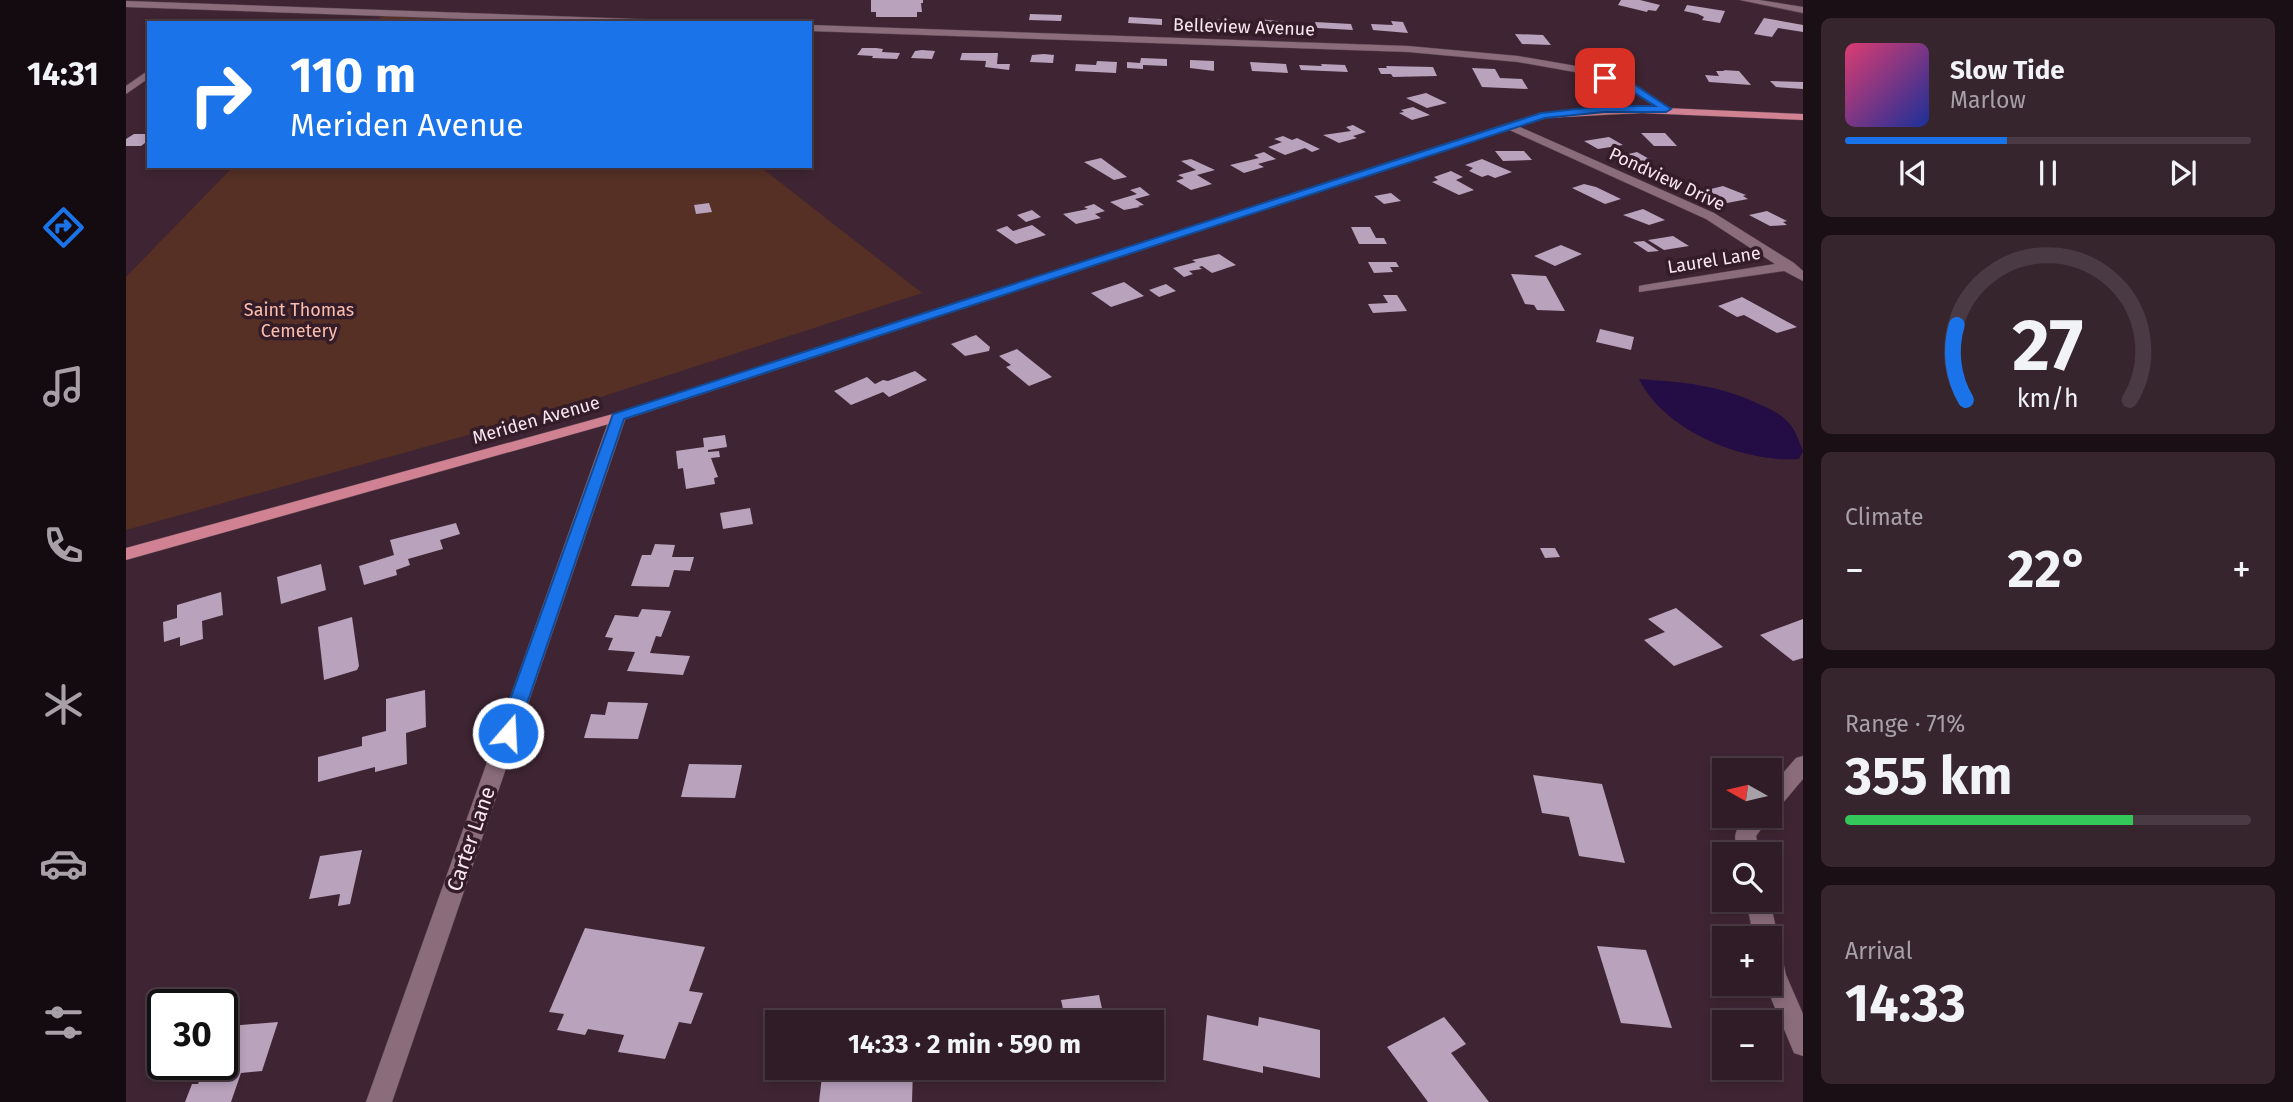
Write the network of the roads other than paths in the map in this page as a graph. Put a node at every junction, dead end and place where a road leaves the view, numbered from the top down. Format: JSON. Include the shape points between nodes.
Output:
{"nodes":[{"id":1,"x":1744,"y":0,"type":"edge"},
{"id":2,"x":126,"y":4,"type":"edge"},
{"id":3,"x":232,"y":8,"type":"junction"},
{"id":4,"x":1803,"y":10,"type":"edge"},
{"id":5,"x":223,"y":15,"type":"dead end"},
{"id":6,"x":606,"y":21,"type":"edge"},
{"id":7,"x":812,"y":28,"type":"edge"},
{"id":8,"x":147,"y":75,"type":"edge"},
{"id":9,"x":126,"y":91,"type":"edge"},
{"id":10,"x":1666,"y":109,"type":"junction"},
{"id":11,"x":1803,"y":117,"type":"edge"},
{"id":12,"x":1509,"y":126,"type":"junction"},
{"id":13,"x":1790,"y":266,"type":"junction"},
{"id":14,"x":1803,"y":277,"type":"edge"},
{"id":15,"x":1644,"y":289,"type":"dead end"},
{"id":16,"x":618,"y":417,"type":"junction"},
{"id":17,"x":126,"y":554,"type":"edge"},
{"id":18,"x":1803,"y":764,"type":"edge"},
{"id":19,"x":1782,"y":789,"type":"edge"},
{"id":20,"x":1782,"y":994,"type":"edge"},
{"id":21,"x":1803,"y":1044,"type":"edge"},
{"id":22,"x":379,"y":1102,"type":"edge"}],
"edges":[{"from":1,"to":4,"type":"street"},
{"from":2,"to":3,"type":"street"},
{"from":3,"to":5,"type":"street"},
{"from":3,"to":6,"type":"street"},
{"from":7,"to":10,"type":"street","name":"Belleview Avenue","via":[[1408,49],[1490,56],[1582,70],[1629,85]]},
{"from":8,"to":9,"type":"street"},
{"from":10,"to":11,"type":"main road","name":"Meriden Avenue"},
{"from":10,"to":12,"type":"main road","name":"Meriden Avenue","via":[[1544,115]]},
{"from":12,"to":13,"type":"street","name":"Pondview Drive","via":[[1710,216]]},
{"from":12,"to":16,"type":"main road","name":"Meriden Avenue"},
{"from":13,"to":14,"type":"street","name":"Pondview Drive"},
{"from":13,"to":15,"type":"street","name":"Laurel Lane"},
{"from":16,"to":17,"type":"main road","name":"Meriden Avenue"},
{"from":16,"to":22,"type":"street","name":"Carter Lane"},
{"from":18,"to":19,"type":"street"},
{"from":20,"to":21,"type":"street"}]}
